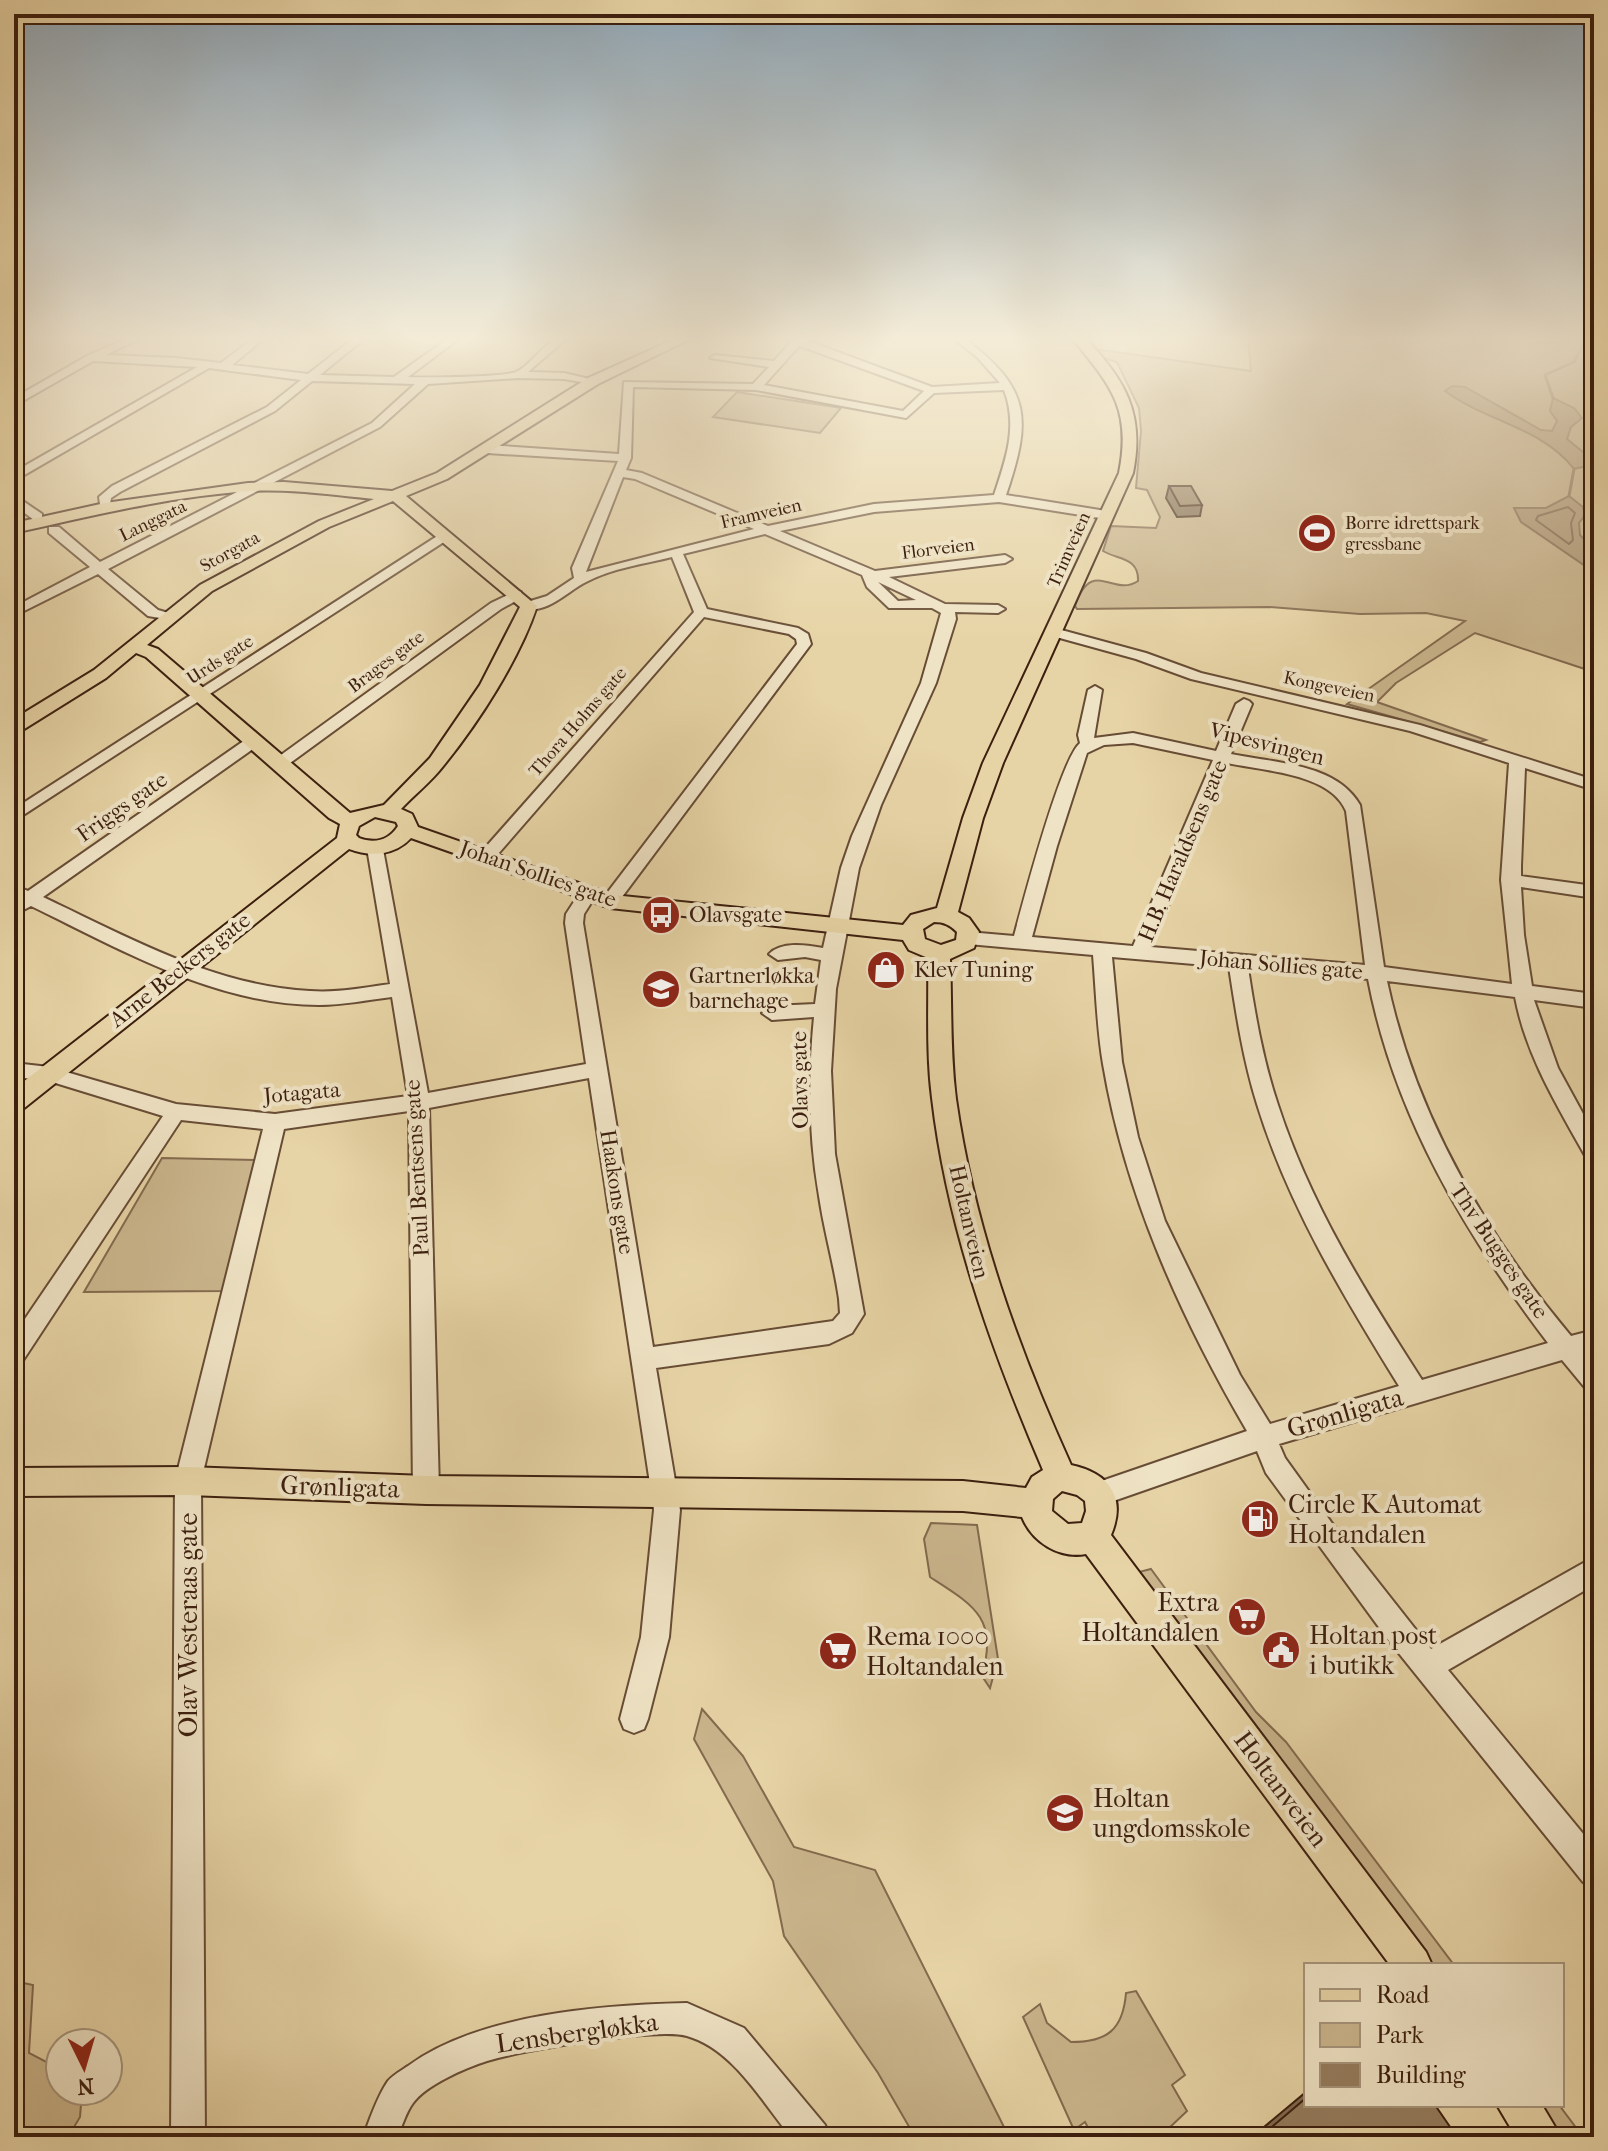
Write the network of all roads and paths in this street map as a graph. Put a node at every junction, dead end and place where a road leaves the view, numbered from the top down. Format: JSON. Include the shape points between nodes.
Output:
{"nodes":[{"id":1,"x":82,"y":438,"type":"edge"},
{"id":2,"x":216,"y":438,"type":"edge"},
{"id":3,"x":351,"y":438,"type":"edge"},
{"id":4,"x":502,"y":438,"type":"edge"},
{"id":5,"x":626,"y":438,"type":"edge"},
{"id":6,"x":1018,"y":438,"type":"edge"},
{"id":7,"x":1132,"y":438,"type":"edge"},
{"id":8,"x":487,"y":449,"type":"junction"},
{"id":9,"x":625,"y":458,"type":"junction"},
{"id":10,"x":619,"y":473,"type":"junction"},
{"id":11,"x":14,"y":477,"type":"edge"},
{"id":12,"x":262,"y":486,"type":"junction"},
{"id":13,"x":395,"y":496,"type":"junction"},
{"id":14,"x":999,"y":498,"type":"junction"},
{"id":15,"x":14,"y":499,"type":"edge"},
{"id":16,"x":105,"y":508,"type":"junction"},
{"id":17,"x":1106,"y":515,"type":"junction"},
{"id":18,"x":38,"y":517,"type":"dead end"},
{"id":19,"x":14,"y":528,"type":"edge"},
{"id":20,"x":54,"y":530,"type":"dead end"},
{"id":21,"x":766,"y":530,"type":"junction"},
{"id":22,"x":447,"y":536,"type":"junction"},
{"id":23,"x":676,"y":552,"type":"junction"},
{"id":24,"x":1005,"y":559,"type":"dead end"},
{"id":25,"x":99,"y":568,"type":"junction"},
{"id":26,"x":872,"y":574,"type":"junction"},
{"id":27,"x":581,"y":579,"type":"junction"},
{"id":28,"x":523,"y":600,"type":"junction"},
{"id":29,"x":939,"y":606,"type":"junction"},
{"id":30,"x":998,"y":609,"type":"dead end"},
{"id":31,"x":14,"y":612,"type":"edge"},
{"id":32,"x":701,"y":612,"type":"junction"},
{"id":33,"x":167,"y":617,"type":"junction"},
{"id":34,"x":1054,"y":632,"type":"junction"},
{"id":35,"x":134,"y":646,"type":"junction"},
{"id":36,"x":1095,"y":690,"type":"dead end"},
{"id":37,"x":202,"y":696,"type":"junction"},
{"id":38,"x":1244,"y":704,"type":"dead end"},
{"id":39,"x":14,"y":727,"type":"edge"},
{"id":40,"x":254,"y":741,"type":"junction"},
{"id":41,"x":1088,"y":744,"type":"junction"},
{"id":42,"x":1224,"y":755,"type":"junction"},
{"id":43,"x":1517,"y":760,"type":"junction"},
{"id":44,"x":280,"y":763,"type":"junction"},
{"id":45,"x":1594,"y":785,"type":"edge"},
{"id":46,"x":389,"y":811,"type":"junction"},
{"id":47,"x":14,"y":816,"type":"edge"},
{"id":48,"x":407,"y":830,"type":"junction"},
{"id":49,"x":350,"y":831,"type":"junction"},
{"id":50,"x":376,"y":848,"type":"junction"},
{"id":51,"x":485,"y":858,"type":"junction"},
{"id":52,"x":1510,"y":880,"type":"junction"},
{"id":53,"x":1594,"y":892,"type":"edge"},
{"id":54,"x":587,"y":895,"type":"junction"},
{"id":55,"x":19,"y":899,"type":"edge"},
{"id":56,"x":610,"y":901,"type":"junction"},
{"id":57,"x":946,"y":915,"type":"junction"},
{"id":58,"x":838,"y":925,"type":"junction"},
{"id":59,"x":911,"y":933,"type":"junction"},
{"id":60,"x":968,"y":938,"type":"junction"},
{"id":61,"x":1022,"y":942,"type":"junction"},
{"id":62,"x":1102,"y":950,"type":"junction"},
{"id":63,"x":939,"y":953,"type":"junction"},
{"id":64,"x":1139,"y":953,"type":"junction"},
{"id":65,"x":778,"y":954,"type":"dead end"},
{"id":66,"x":832,"y":956,"type":"junction"},
{"id":67,"x":1237,"y":960,"type":"junction"},
{"id":68,"x":183,"y":968,"type":"junction"},
{"id":69,"x":1378,"y":973,"type":"junction"},
{"id":70,"x":399,"y":989,"type":"junction"},
{"id":71,"x":1523,"y":992,"type":"junction"},
{"id":72,"x":1594,"y":1001,"type":"edge"},
{"id":73,"x":823,"y":1010,"type":"junction"},
{"id":74,"x":772,"y":1013,"type":"dead end"},
{"id":75,"x":597,"y":1069,"type":"junction"},
{"id":76,"x":14,"y":1070,"type":"edge"},
{"id":77,"x":49,"y":1074,"type":"junction"},
{"id":78,"x":14,"y":1102,"type":"edge"},
{"id":79,"x":419,"y":1102,"type":"junction"},
{"id":80,"x":176,"y":1112,"type":"junction"},
{"id":81,"x":275,"y":1122,"type":"junction"},
{"id":82,"x":1594,"y":1153,"type":"edge"},
{"id":83,"x":1594,"y":1340,"type":"edge"},
{"id":84,"x":1565,"y":1348,"type":"junction"},
{"id":85,"x":14,"y":1355,"type":"edge"},
{"id":86,"x":642,"y":1359,"type":"junction"},
{"id":87,"x":1594,"y":1381,"type":"edge"},
{"id":88,"x":1416,"y":1392,"type":"junction"},
{"id":89,"x":1264,"y":1437,"type":"junction"},
{"id":90,"x":1061,"y":1477,"type":"junction"},
{"id":91,"x":188,"y":1481,"type":"junction"},
{"id":92,"x":14,"y":1482,"type":"edge"},
{"id":93,"x":426,"y":1490,"type":"junction"},
{"id":94,"x":665,"y":1493,"type":"junction"},
{"id":95,"x":1099,"y":1494,"type":"junction"},
{"id":96,"x":1036,"y":1504,"type":"junction"},
{"id":97,"x":1092,"y":1536,"type":"junction"},
{"id":98,"x":1594,"y":1570,"type":"edge"},
{"id":99,"x":1428,"y":1666,"type":"junction"},
{"id":100,"x":634,"y":1719,"type":"dead end"},
{"id":101,"x":1594,"y":1871,"type":"edge"},
{"id":102,"x":1412,"y":1963,"type":"edge"},
{"id":103,"x":1518,"y":2107,"type":"edge"},
{"id":104,"x":188,"y":2137,"type":"edge"},
{"id":105,"x":380,"y":2137,"type":"edge"},
{"id":106,"x":813,"y":2137,"type":"edge"},
{"id":107,"x":1541,"y":2137,"type":"edge"}],
"edges":[{"from":1,"to":11,"type":"street"},
{"from":2,"to":16,"type":"street","via":[[107,495]]},
{"from":3,"to":12,"type":"street","name":"Langgata"},
{"from":4,"to":8,"type":"main road","name":"Storgata"},
{"from":5,"to":9,"type":"street"},
{"from":6,"to":14,"type":"street"},
{"from":7,"to":17,"type":"main road","name":"Trimveien","via":[[1128,464]]},
{"from":8,"to":9,"type":"street"},
{"from":8,"to":13,"type":"main road","name":"Storgata"},
{"from":9,"to":10,"type":"street"},
{"from":10,"to":21,"type":"street","via":[[638,476]]},
{"from":10,"to":27,"type":"street","via":[[579,568]]},
{"from":12,"to":13,"type":"main road"},
{"from":12,"to":16,"type":"main road"},
{"from":12,"to":25,"type":"street","name":"Langgata"},
{"from":13,"to":22,"type":"main road"},
{"from":13,"to":33,"type":"main road","name":"Storgata","via":[[279,547]]},
{"from":14,"to":17,"type":"street","name":"Framveien"},
{"from":14,"to":21,"type":"street","name":"Framveien","via":[[874,508]]},
{"from":15,"to":18,"type":"street"},
{"from":16,"to":19,"type":"main road"},
{"from":17,"to":34,"type":"main road","name":"Trimveien"},
{"from":20,"to":25,"type":"street"},
{"from":21,"to":23,"type":"street","name":"Framveien"},
{"from":21,"to":26,"type":"street"},
{"from":22,"to":28,"type":"main road"},
{"from":22,"to":37,"type":"street","name":"Urds gate"},
{"from":23,"to":27,"type":"street","name":"Framveien"},
{"from":23,"to":32,"type":"street"},
{"from":24,"to":26,"type":"street","name":"Florveien"},
{"from":25,"to":31,"type":"street","name":"Langgata"},
{"from":25,"to":33,"type":"street","via":[[153,613]]},
{"from":26,"to":29,"type":"street","via":[[872,584],[894,605]]},
{"from":27,"to":28,"type":"street","name":"Framveien","via":[[552,599]]},
{"from":28,"to":44,"type":"street","name":"Brages gate","via":[[496,606]]},
{"from":28,"to":46,"type":"main road","via":[[521,627],[453,740]]},
{"from":29,"to":30,"type":"street"},
{"from":29,"to":58,"type":"street","name":"Olavs gate","via":[[948,612],[946,630],[851,868]]},
{"from":32,"to":51,"type":"street","name":"Thora Holms gate"},
{"from":32,"to":56,"type":"street","via":[[799,634],[803,648]]},
{"from":33,"to":35,"type":"main road","name":"Storgata"},
{"from":34,"to":43,"type":"street","name":"Kongeveien","via":[[1196,676],[1415,728]]},
{"from":34,"to":57,"type":"main road","via":[[993,763]]},
{"from":35,"to":37,"type":"main road","via":[[152,653]]},
{"from":35,"to":39,"type":"main road","name":"Storgata","via":[[71,694]]},
{"from":36,"to":41,"type":"street"},
{"from":37,"to":40,"type":"main road"},
{"from":37,"to":47,"type":"street","name":"Urds gate"},
{"from":38,"to":42,"type":"street","name":"H.B. Haraldsens gate"},
{"from":40,"to":44,"type":"main road"},
{"from":40,"to":55,"type":"street","name":"Friggs gate"},
{"from":41,"to":42,"type":"street","name":"Vipesvingen","via":[[1133,738]]},
{"from":41,"to":61,"type":"street","via":[[1080,751],[1035,883]]},
{"from":42,"to":64,"type":"street","name":"H.B. Haraldsens gate"},
{"from":42,"to":69,"type":"street","name":"Vipesvingen","via":[[1324,779],[1350,801]]},
{"from":43,"to":45,"type":"street","name":"Kongeveien"},
{"from":43,"to":52,"type":"street"},
{"from":44,"to":49,"type":"main road"},
{"from":46,"to":48,"type":"main road","via":[[405,818]]},
{"from":46,"to":49,"type":"main road","via":[[368,813]]},
{"from":48,"to":50,"type":"main road","via":[[399,840]]},
{"from":48,"to":51,"type":"main road","name":"Johan Sollies gate"},
{"from":49,"to":50,"type":"main road","via":[[357,846]]},
{"from":49,"to":68,"type":"main road","name":"Arne Beckers gate"},
{"from":50,"to":70,"type":"street","name":"Paul Bentsens gate"},
{"from":51,"to":54,"type":"main road","name":"Johan Sollies gate"},
{"from":52,"to":53,"type":"street"},
{"from":52,"to":71,"type":"street","via":[[1513,941]]},
{"from":54,"to":56,"type":"main road","name":"Johan Sollies gate"},
{"from":54,"to":75,"type":"street","name":"Haakons gate","via":[[574,923]]},
{"from":55,"to":68,"type":"street"},
{"from":56,"to":58,"type":"main road","name":"Johan Sollies gate"},
{"from":57,"to":59,"type":"main road","via":[[925,917],[914,923]]},
{"from":57,"to":60,"type":"main road","via":[[965,926]]},
{"from":58,"to":59,"type":"main road","name":"Johan Sollies gate"},
{"from":58,"to":66,"type":"street","name":"Olavs gate"},
{"from":59,"to":63,"type":"main road","via":[[919,946]]},
{"from":60,"to":61,"type":"street","name":"Johan Sollies gate"},
{"from":60,"to":63,"type":"main road","via":[[955,951]]},
{"from":61,"to":62,"type":"street","name":"Johan Sollies gate"},
{"from":62,"to":64,"type":"street","name":"Johan Sollies gate"},
{"from":62,"to":89,"type":"street","via":[[1112,1062],[1154,1221],[1199,1319]]},
{"from":63,"to":90,"type":"main road","name":"Holtanveien","via":[[944,1097],[958,1186],[984,1287]]},
{"from":64,"to":67,"type":"street","name":"Johan Sollies gate"},
{"from":65,"to":66,"type":"street"},
{"from":66,"to":73,"type":"street","name":"Olavs gate"},
{"from":67,"to":69,"type":"street","name":"Johan Sollies gate"},
{"from":67,"to":88,"type":"street","via":[[1251,1047],[1296,1178],[1356,1298]]},
{"from":68,"to":70,"type":"street","via":[[248,989],[295,997]]},
{"from":68,"to":77,"type":"main road","name":"Arne Beckers gate"},
{"from":69,"to":71,"type":"street","name":"Johan Sollies gate"},
{"from":69,"to":84,"type":"street","name":"Thv Bugges gate","via":[[1394,1049],[1442,1164],[1469,1213]]},
{"from":70,"to":79,"type":"street","name":"Paul Bentsens gate"},
{"from":71,"to":72,"type":"street","name":"Johan Sollies gate"},
{"from":71,"to":82,"type":"street","via":[[1536,1039]]},
{"from":73,"to":74,"type":"street"},
{"from":73,"to":86,"type":"street","name":"Olavs gate","via":[[821,1081],[829,1192],[851,1302],[848,1324],[824,1335]]},
{"from":75,"to":79,"type":"street","name":"Jotagata"},
{"from":75,"to":86,"type":"street","name":"Haakons gate"},
{"from":76,"to":77,"type":"street","name":"Jotagata"},
{"from":77,"to":78,"type":"main road","name":"Arne Beckers gate"},
{"from":77,"to":80,"type":"street","name":"Jotagata"},
{"from":79,"to":81,"type":"street","name":"Jotagata"},
{"from":79,"to":93,"type":"street","name":"Paul Bentsens gate"},
{"from":80,"to":81,"type":"street","name":"Jotagata"},
{"from":80,"to":85,"type":"street"},
{"from":81,"to":91,"type":"street","name":"Olav Westeraas gate"},
{"from":83,"to":84,"type":"street","name":"Grønligata"},
{"from":84,"to":87,"type":"street","name":"Thv Bugges gate"},
{"from":84,"to":88,"type":"street","name":"Grønligata"},
{"from":86,"to":94,"type":"street","name":"Haakons gate"},
{"from":88,"to":89,"type":"street","name":"Grønligata"},
{"from":89,"to":95,"type":"street","name":"Grønligata"},
{"from":89,"to":99,"type":"street","via":[[1275,1465],[1322,1531]]},
{"from":90,"to":95,"type":"main road","via":[[1085,1482]]},
{"from":90,"to":96,"type":"main road","via":[[1043,1486]]},
{"from":91,"to":92,"type":"main road","name":"Grønligata"},
{"from":91,"to":93,"type":"main road","name":"Grønligata"},
{"from":91,"to":104,"type":"street","name":"Olav Westeraas gate"},
{"from":93,"to":94,"type":"main road","name":"Grønligata"},
{"from":94,"to":96,"type":"main road","name":"Grønligata","via":[[963,1496]]},
{"from":94,"to":100,"type":"street","via":[[655,1637]]},
{"from":95,"to":97,"type":"main road","via":[[1103,1520]]},
{"from":96,"to":97,"type":"main road","via":[[1038,1518],[1057,1537],[1075,1541]]},
{"from":97,"to":102,"type":"main road","name":"Holtanveien"},
{"from":98,"to":99,"type":"street"},
{"from":99,"to":101,"type":"street"},
{"from":103,"to":107,"type":"main road"},
{"from":105,"to":106,"type":"street","name":"Lensbergløkka","via":[[401,2091],[435,2066],[487,2045],[582,2027],[687,2019],[732,2040]]}]}
